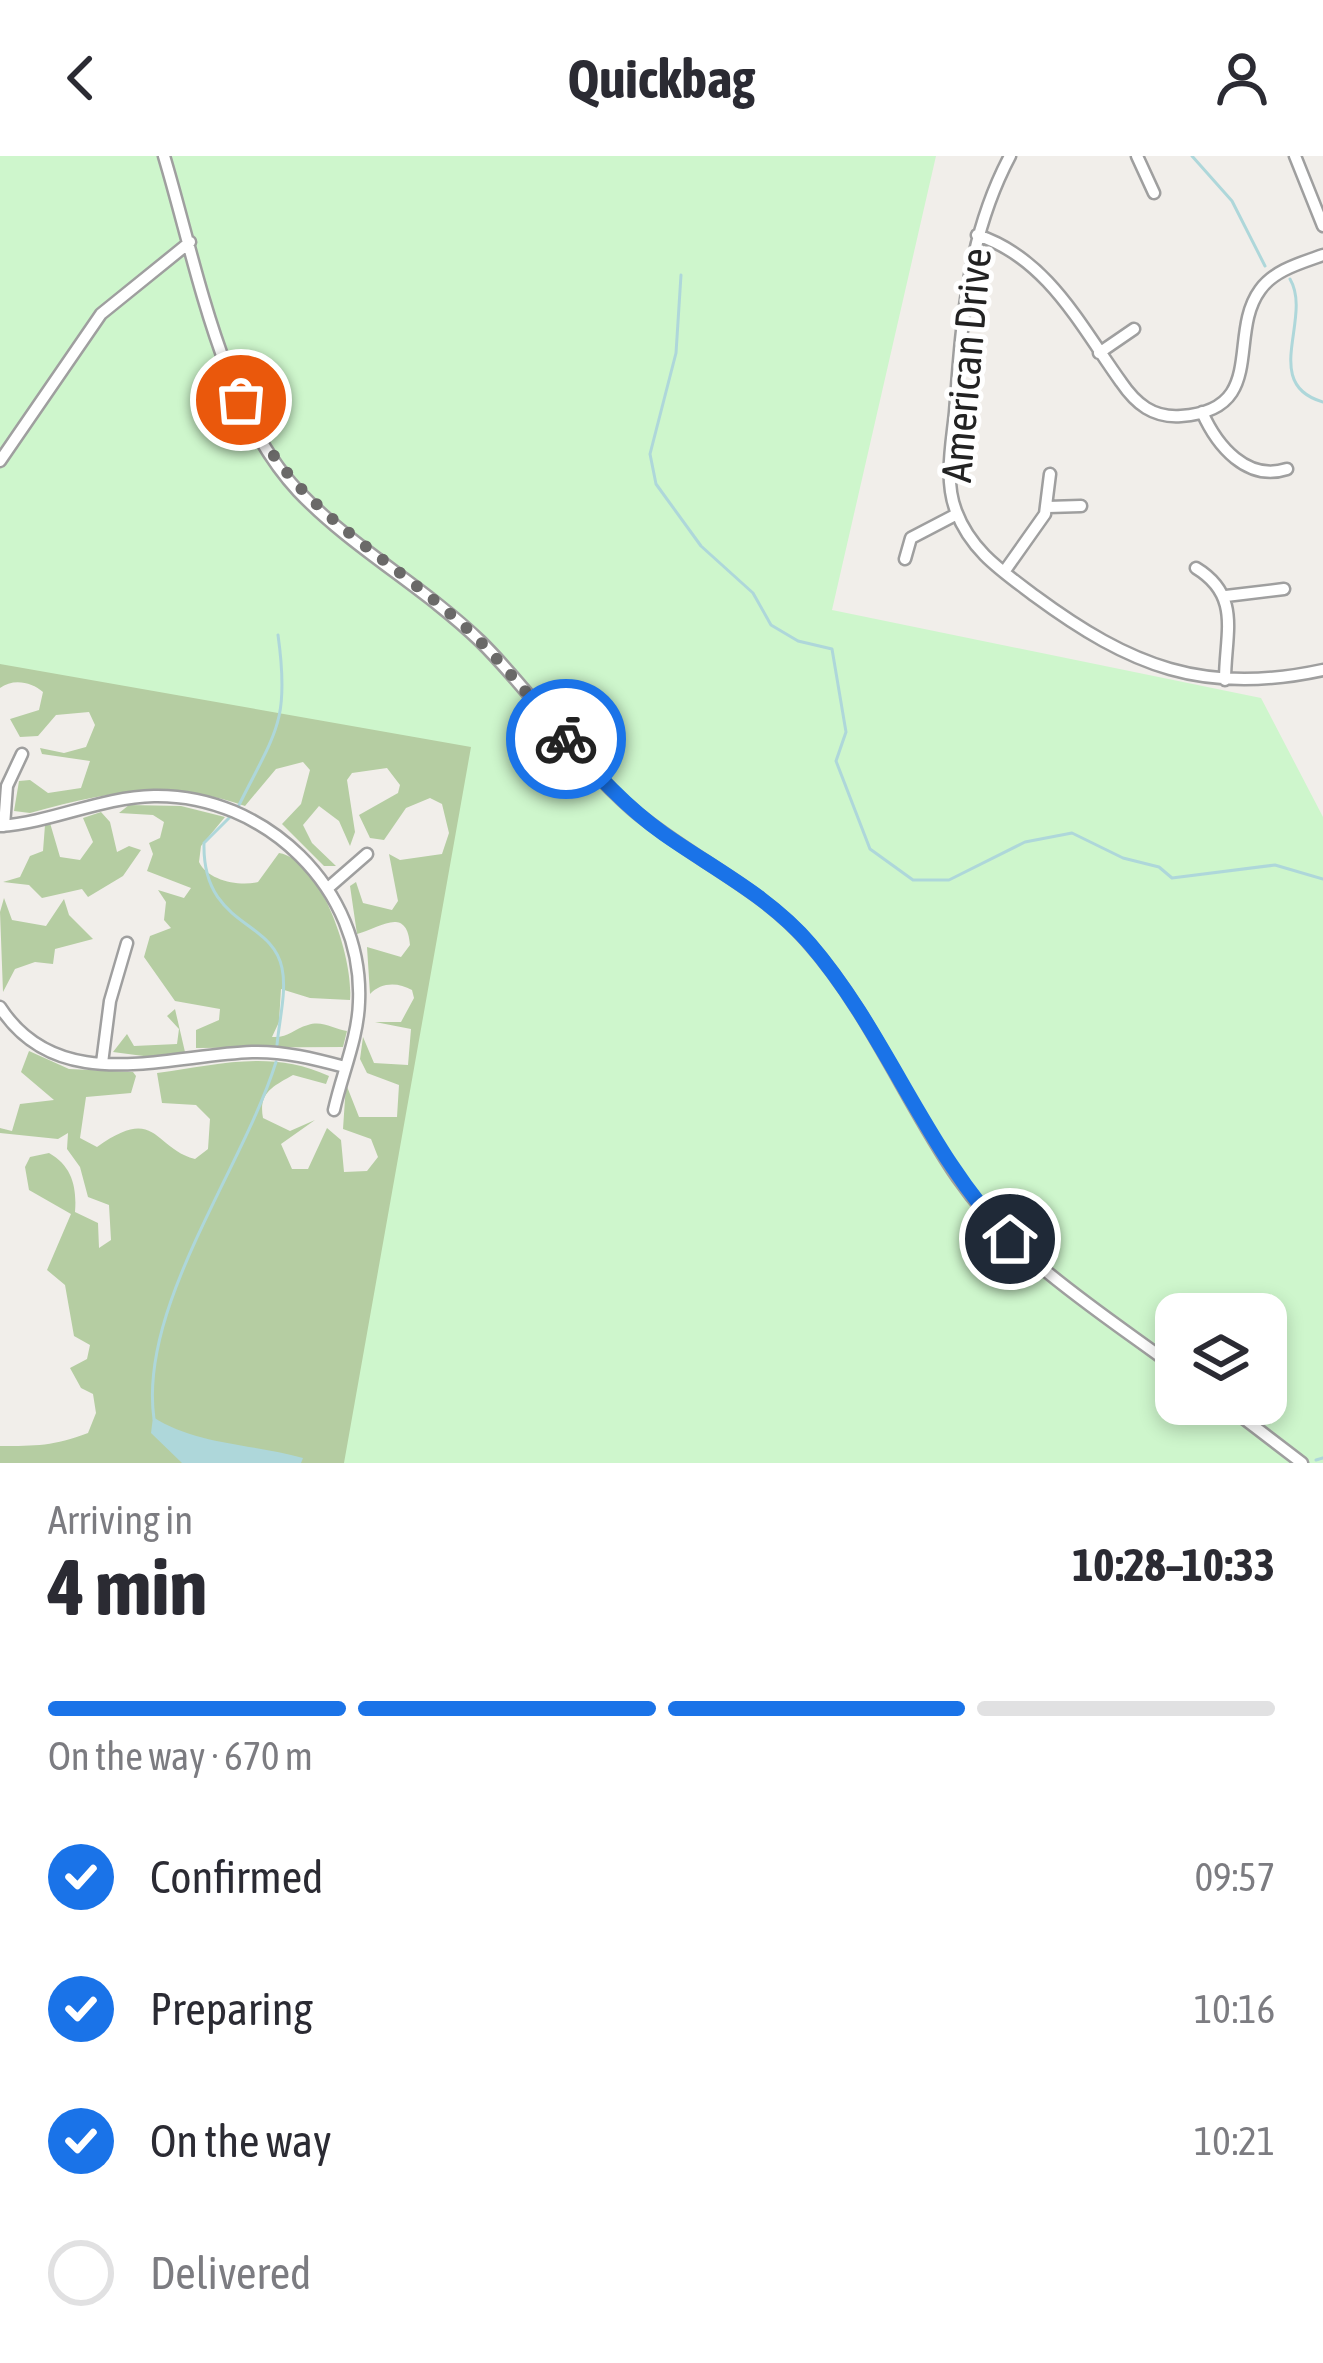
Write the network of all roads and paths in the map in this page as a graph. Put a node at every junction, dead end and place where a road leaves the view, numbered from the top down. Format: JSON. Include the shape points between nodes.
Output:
{"nodes":[{"id":1,"x":164,"y":156,"type":"edge"},
{"id":2,"x":1010,"y":156,"type":"edge"},
{"id":3,"x":1137,"y":156,"type":"edge"},
{"id":4,"x":1294,"y":156,"type":"edge"},
{"id":5,"x":1154,"y":194,"type":"dead end"},
{"id":6,"x":1323,"y":226,"type":"edge"},
{"id":7,"x":976,"y":236,"type":"junction"},
{"id":8,"x":190,"y":242,"type":"junction"},
{"id":9,"x":1323,"y":255,"type":"edge"},
{"id":10,"x":1134,"y":329,"type":"dead end"},
{"id":11,"x":1099,"y":352,"type":"junction"},
{"id":12,"x":1202,"y":412,"type":"junction"},
{"id":13,"x":0,"y":460,"type":"edge"},
{"id":14,"x":1287,"y":469,"type":"dead end"},
{"id":15,"x":1051,"y":474,"type":"dead end"},
{"id":16,"x":1081,"y":506,"type":"dead end"},
{"id":17,"x":1048,"y":507,"type":"junction"},
{"id":18,"x":957,"y":514,"type":"junction"},
{"id":19,"x":905,"y":559,"type":"dead end"},
{"id":20,"x":1196,"y":568,"type":"dead end"},
{"id":21,"x":1004,"y":572,"type":"junction"},
{"id":22,"x":1284,"y":589,"type":"dead end"},
{"id":23,"x":1226,"y":596,"type":"junction"},
{"id":24,"x":1323,"y":670,"type":"edge"},
{"id":25,"x":1225,"y":680,"type":"junction"},
{"id":26,"x":22,"y":754,"type":"dead end"},
{"id":27,"x":2,"y":826,"type":"edge"},
{"id":28,"x":0,"y":842,"type":"edge"},
{"id":29,"x":367,"y":854,"type":"dead end"},
{"id":30,"x":328,"y":888,"type":"junction"},
{"id":31,"x":127,"y":943,"type":"dead end"},
{"id":32,"x":0,"y":1007,"type":"edge"},
{"id":33,"x":102,"y":1064,"type":"junction"},
{"id":34,"x":345,"y":1067,"type":"junction"},
{"id":35,"x":334,"y":1110,"type":"dead end"},
{"id":36,"x":1155,"y":1352,"type":"edge"},
{"id":37,"x":1252,"y":1425,"type":"edge"},
{"id":38,"x":1302,"y":1463,"type":"edge"}],
"edges":[{"from":1,"to":8,"type":"street"},
{"from":2,"to":7,"type":"street","name":"American Drive"},
{"from":3,"to":5,"type":"street"},
{"from":4,"to":6,"type":"street"},
{"from":7,"to":11,"type":"street","via":[[1042,272]]},
{"from":7,"to":18,"type":"street","name":"American Drive","via":[[952,448]]},
{"from":8,"to":13,"type":"street","via":[[101,314]]},
{"from":8,"to":36,"type":"street","via":[[241,400],[289,481],[468,630],[628,806],[795,928],[991,1220]]},
{"from":9,"to":12,"type":"street","via":[[1262,286],[1250,307],[1242,374]]},
{"from":10,"to":11,"type":"street"},
{"from":11,"to":12,"type":"street","via":[[1143,407],[1170,416]]},
{"from":12,"to":14,"type":"street","via":[[1234,458],[1266,473]]},
{"from":15,"to":17,"type":"street"},
{"from":16,"to":17,"type":"street"},
{"from":17,"to":21,"type":"street"},
{"from":18,"to":19,"type":"street","via":[[910,538]]},
{"from":18,"to":21,"type":"street","name":"American Drive","via":[[974,545]]},
{"from":20,"to":23,"type":"street"},
{"from":21,"to":25,"type":"street","name":"American Drive","via":[[1110,647],[1160,668]]},
{"from":22,"to":23,"type":"street"},
{"from":23,"to":25,"type":"street"},
{"from":24,"to":25,"type":"street","name":"American Drive"},
{"from":26,"to":27,"type":"street"},
{"from":27,"to":28,"type":"street"},
{"from":27,"to":30,"type":"street","via":[[123,798],[199,801],[271,831]]},
{"from":29,"to":30,"type":"street"},
{"from":30,"to":34,"type":"street","via":[[351,941],[359,989]]},
{"from":31,"to":33,"type":"street"},
{"from":32,"to":33,"type":"street","via":[[37,1046]]},
{"from":33,"to":34,"type":"street","via":[[251,1052]]},
{"from":34,"to":35,"type":"street"},
{"from":37,"to":38,"type":"street"}]}
